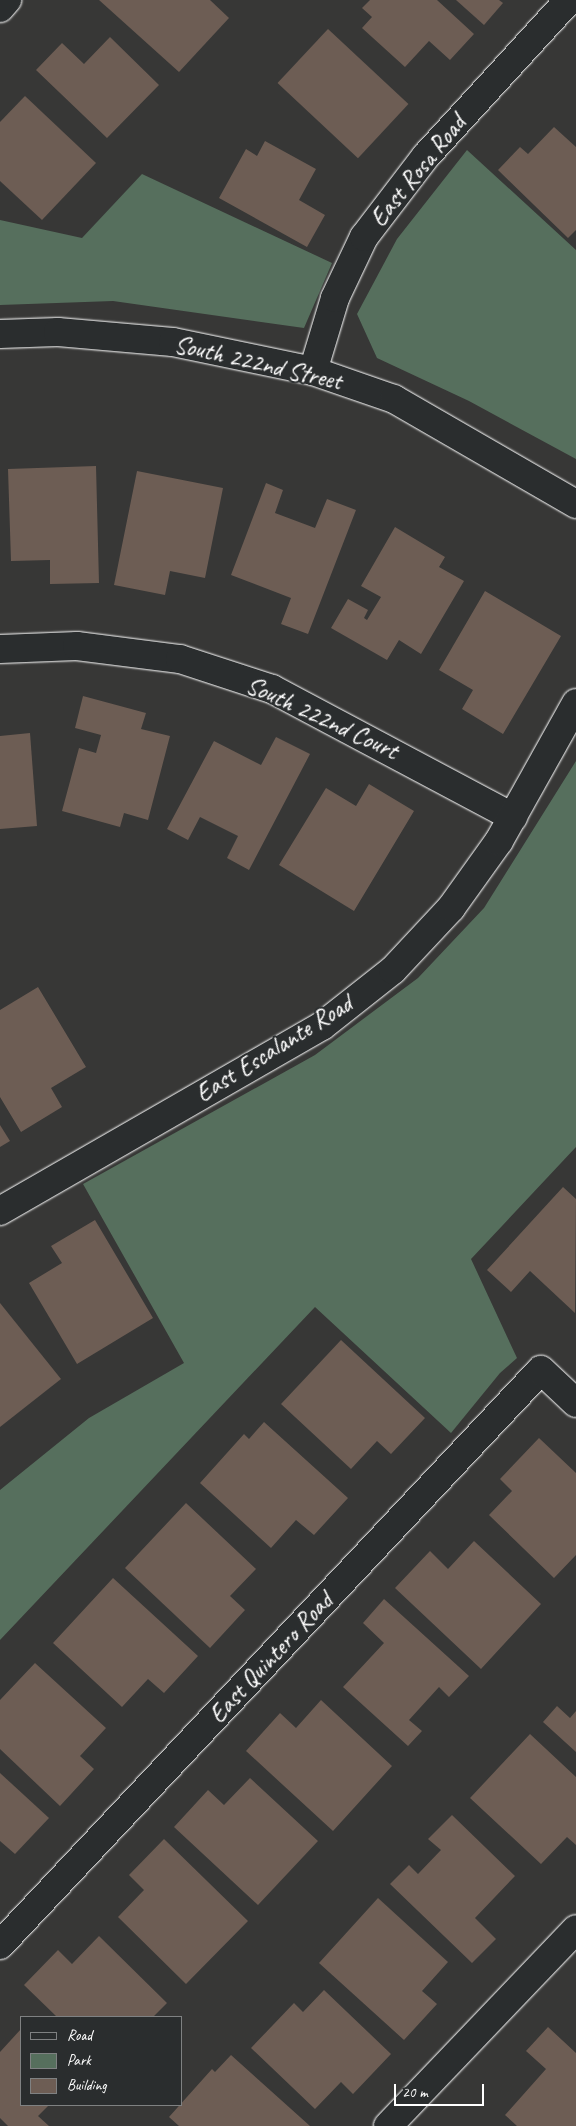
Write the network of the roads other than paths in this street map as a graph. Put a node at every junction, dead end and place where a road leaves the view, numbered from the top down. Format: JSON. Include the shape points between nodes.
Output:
{"nodes":[{"id":1,"x":8,"y":0,"type":"edge"},
{"id":2,"x":569,"y":0,"type":"edge"},
{"id":3,"x":0,"y":8,"type":"edge"},
{"id":4,"x":0,"y":334,"type":"edge"},
{"id":5,"x":313,"y":371,"type":"junction"},
{"id":6,"x":576,"y":504,"type":"edge"},
{"id":7,"x":0,"y":649,"type":"edge"},
{"id":8,"x":576,"y":703,"type":"edge"},
{"id":9,"x":513,"y":817,"type":"junction"},
{"id":10,"x":0,"y":1211,"type":"edge"},
{"id":11,"x":576,"y":1403,"type":"edge"},
{"id":12,"x":576,"y":1929,"type":"edge"},
{"id":13,"x":0,"y":1945,"type":"edge"},
{"id":14,"x":388,"y":2126,"type":"edge"}],
"edges":[{"from":1,"to":3,"type":"street"},
{"from":2,"to":5,"type":"street","name":"East Rosa Road","via":[[426,156],[364,237],[335,298]]},
{"from":4,"to":5,"type":"street","name":"South 222nd Street","via":[[58,332],[173,342]]},
{"from":5,"to":6,"type":"street","name":"South 222nd Street","via":[[394,399]]},
{"from":7,"to":9,"type":"street","name":"South 222nd Court","via":[[76,646],[180,659],[263,686]]},
{"from":8,"to":9,"type":"street","name":"East Escalante Road"},
{"from":9,"to":10,"type":"street","name":"East Escalante Road","via":[[451,908],[393,970],[322,1026]]},
{"from":11,"to":13,"type":"street","name":"East Quintero Road","via":[[541,1370]]},
{"from":12,"to":14,"type":"street"}]}
